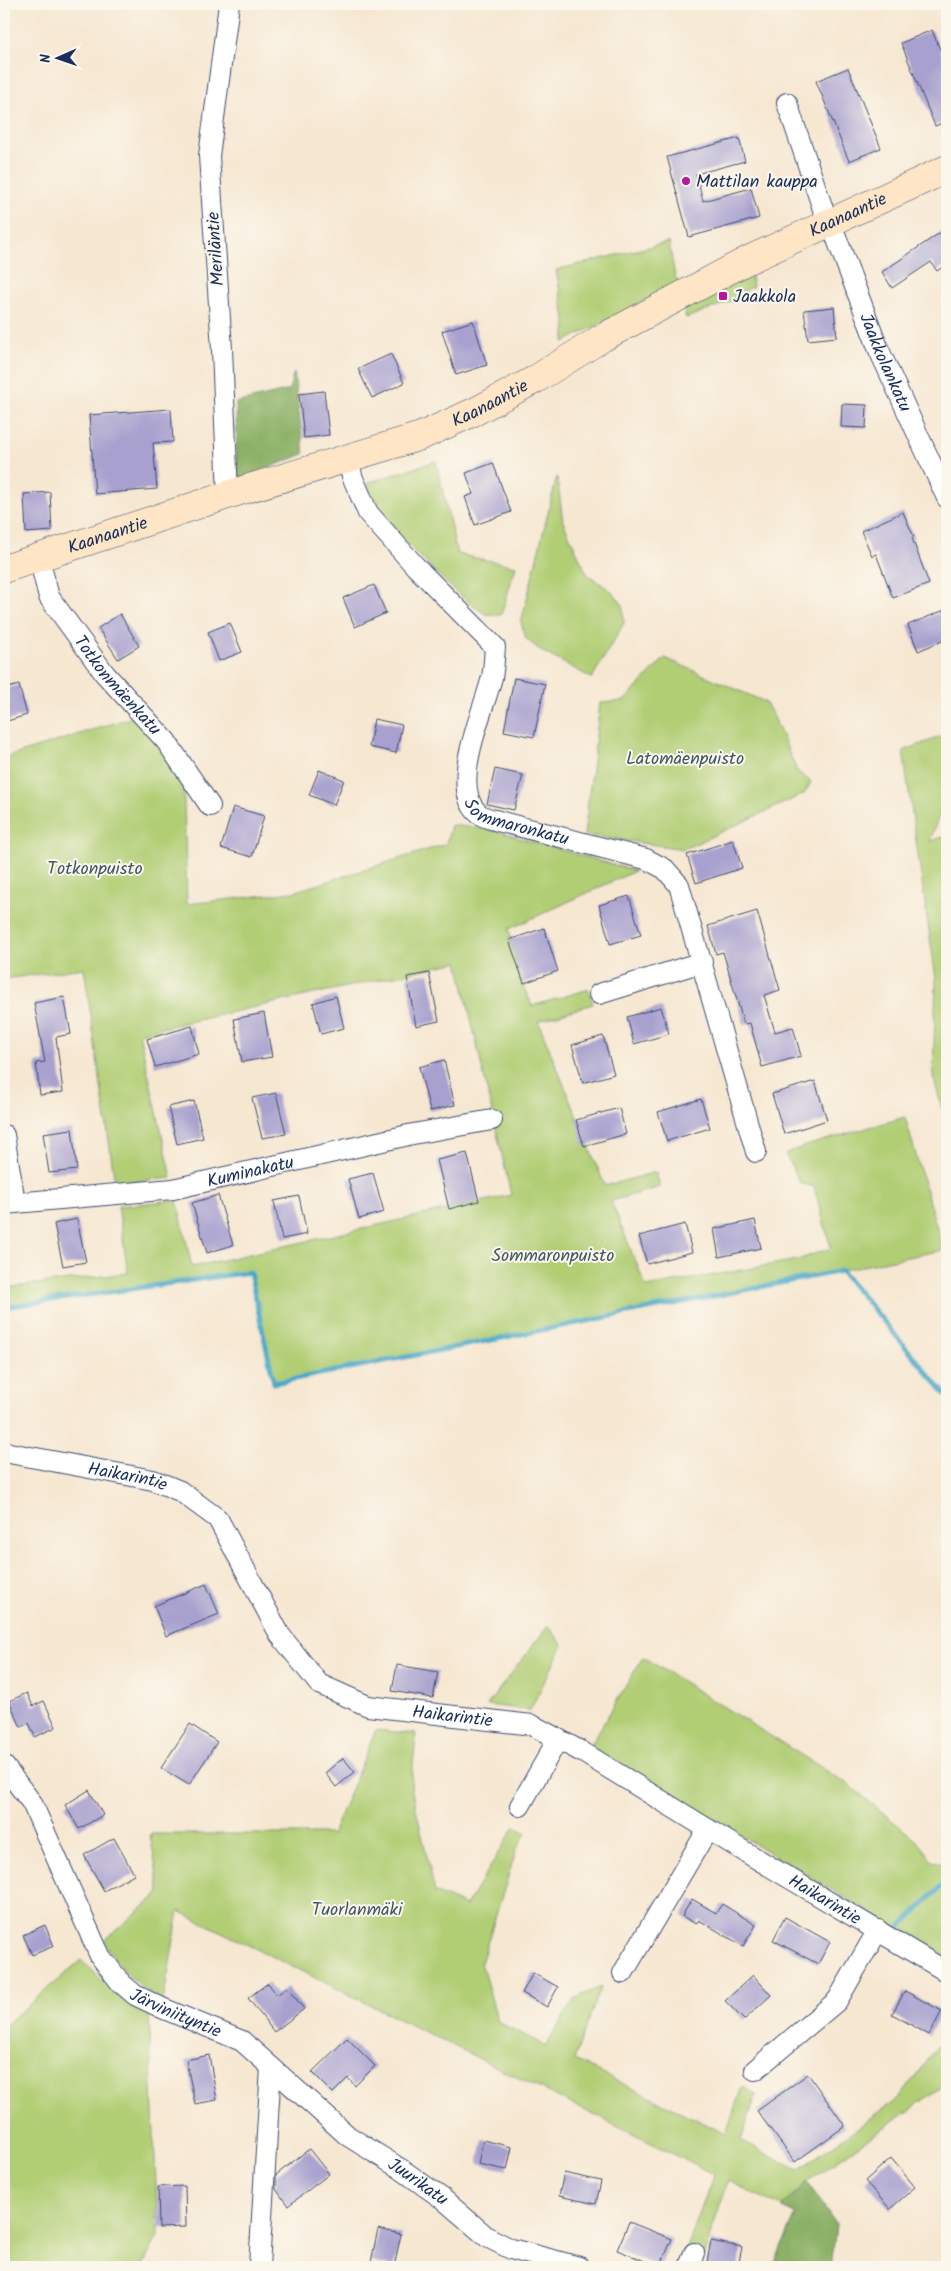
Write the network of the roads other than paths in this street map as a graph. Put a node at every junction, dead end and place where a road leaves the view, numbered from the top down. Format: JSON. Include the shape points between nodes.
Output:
{"nodes":[{"id":1,"x":229,"y":4,"type":"edge"},
{"id":2,"x":787,"y":103,"type":"dead end"},
{"id":3,"x":947,"y":169,"type":"edge"},
{"id":4,"x":828,"y":224,"type":"junction"},
{"id":5,"x":349,"y":458,"type":"junction"},
{"id":6,"x":228,"y":496,"type":"junction"},
{"id":7,"x":947,"y":498,"type":"edge"},
{"id":8,"x":39,"y":558,"type":"junction"},
{"id":9,"x":4,"y":569,"type":"edge"},
{"id":10,"x":210,"y":806,"type":"dead end"},
{"id":11,"x":702,"y":962,"type":"junction"},
{"id":12,"x":599,"y":994,"type":"dead end"},
{"id":13,"x":492,"y":1120,"type":"dead end"},
{"id":14,"x":4,"y":1135,"type":"edge"},
{"id":15,"x":756,"y":1152,"type":"dead end"},
{"id":16,"x":9,"y":1203,"type":"edge"},
{"id":17,"x":4,"y":1452,"type":"edge"},
{"id":18,"x":558,"y":1739,"type":"junction"},
{"id":19,"x":4,"y":1766,"type":"edge"},
{"id":20,"x":520,"y":1806,"type":"dead end"},
{"id":21,"x":708,"y":1830,"type":"junction"},
{"id":22,"x":878,"y":1930,"type":"junction"},
{"id":23,"x":947,"y":1972,"type":"edge"},
{"id":24,"x":623,"y":1973,"type":"dead end"},
{"id":25,"x":271,"y":2067,"type":"junction"},
{"id":26,"x":756,"y":2070,"type":"dead end"},
{"id":27,"x":259,"y":2267,"type":"edge"},
{"id":28,"x":579,"y":2267,"type":"edge"}],
"edges":[{"from":1,"to":6,"type":"street","name":"Meriläntie","via":[[209,156]]},
{"from":2,"to":4,"type":"street","name":"Jaakkolankatu"},
{"from":3,"to":4,"type":"street","name":"Kaanaantie"},
{"from":4,"to":5,"type":"street","name":"Kaanaantie","via":[[748,260],[680,296],[476,411],[421,436]]},
{"from":4,"to":7,"type":"street","name":"Jaakkolankatu","via":[[835,234],[879,350]]},
{"from":5,"to":6,"type":"street","name":"Kaanaantie"},
{"from":5,"to":11,"type":"street","name":"Sommaronkatu","via":[[352,476],[368,514],[495,647],[492,675],[467,763],[465,784],[469,802],[478,814],[646,859],[665,869],[679,885]]},
{"from":6,"to":8,"type":"street","name":"Kaanaantie"},
{"from":8,"to":9,"type":"street","name":"Kaanaantie"},
{"from":8,"to":10,"type":"street","name":"Totkonmäenkatu","via":[[49,597],[105,674],[166,741]]},
{"from":11,"to":12,"type":"street"},
{"from":11,"to":15,"type":"street","name":"Sommaronkatu"},
{"from":13,"to":16,"type":"street","name":"Kuminakatu","via":[[413,1134],[173,1189]]},
{"from":14,"to":16,"type":"street"},
{"from":17,"to":18,"type":"street","name":"Haikarintie","via":[[154,1480],[180,1491],[210,1513],[218,1519],[280,1634],[319,1684],[368,1706],[532,1725]]},
{"from":18,"to":20,"type":"street"},
{"from":18,"to":21,"type":"street","name":"Haikarintie"},
{"from":19,"to":25,"type":"street","name":"Järviniityntie","via":[[32,1803],[100,1956],[121,1983],[135,1995],[162,2008],[242,2041]]},
{"from":21,"to":22,"type":"street","name":"Haikarintie"},
{"from":21,"to":24,"type":"street"},
{"from":22,"to":23,"type":"street","name":"Haikarintie"},
{"from":22,"to":26,"type":"street","via":[[837,2001]]},
{"from":25,"to":27,"type":"street"},
{"from":25,"to":28,"type":"street","name":"Juurikatu","via":[[348,2136],[443,2199],[487,2237],[511,2248]]}]}
